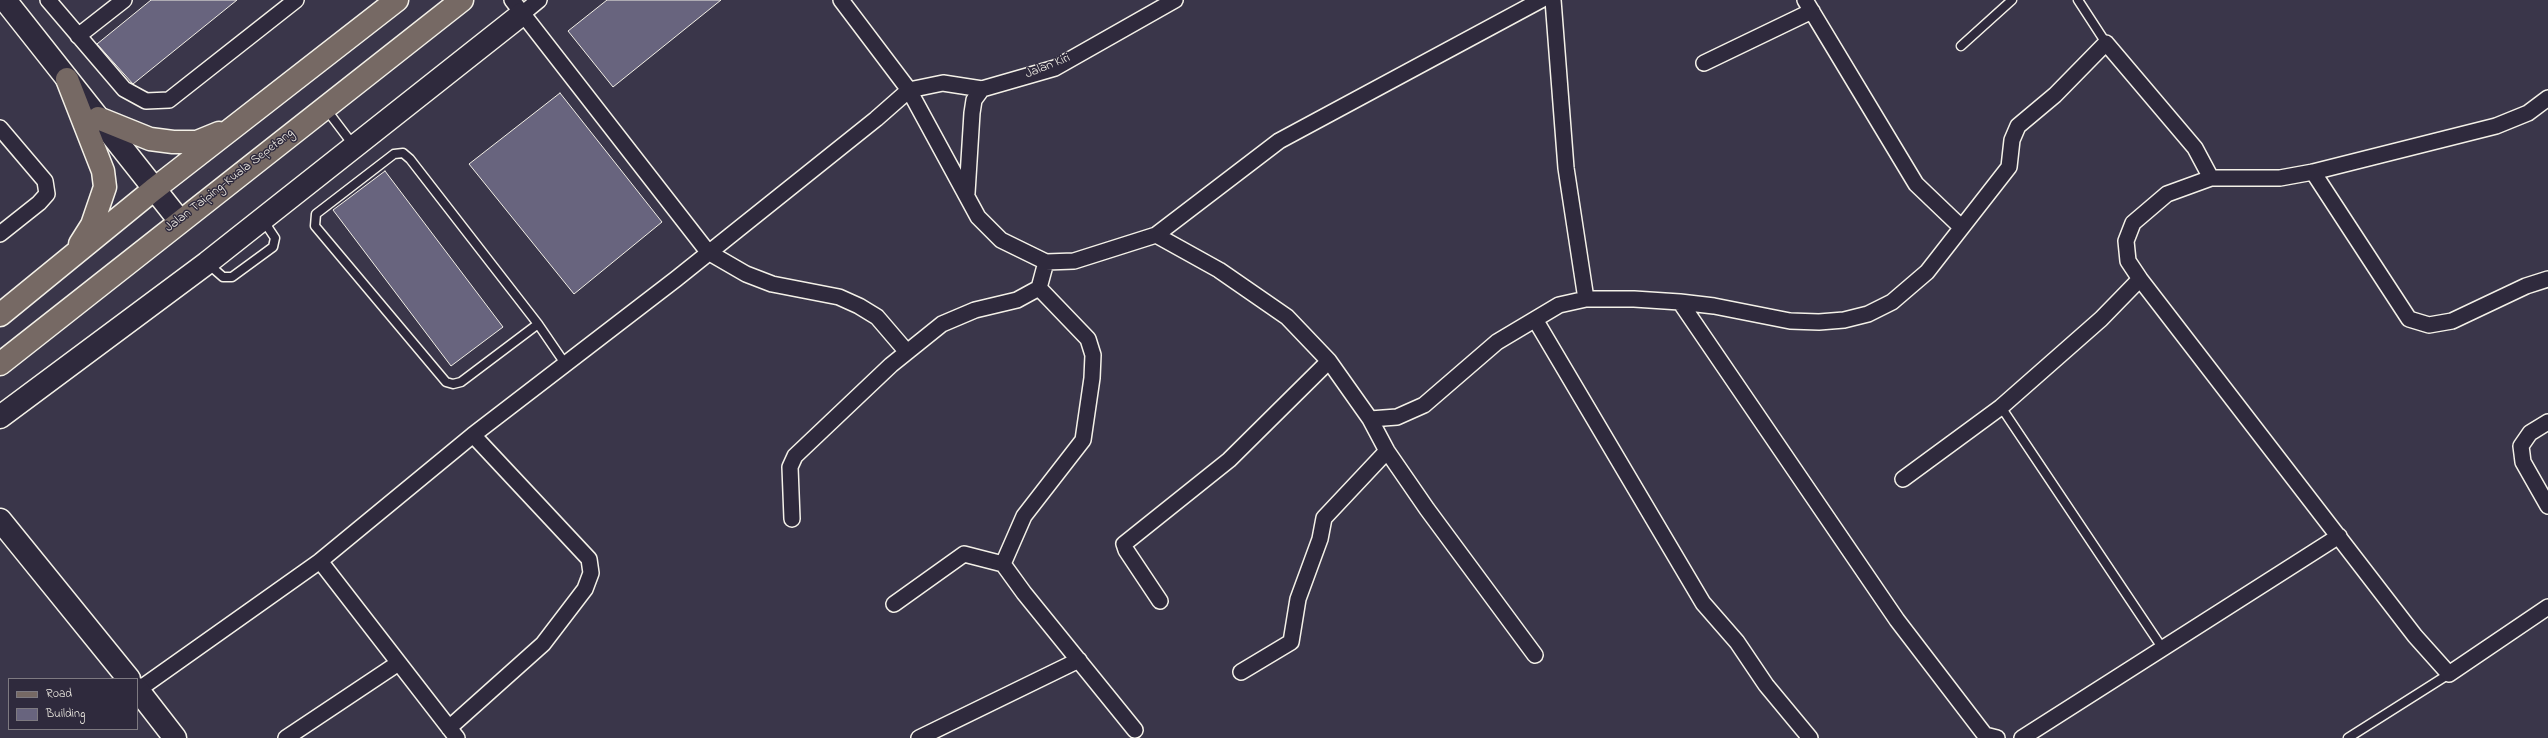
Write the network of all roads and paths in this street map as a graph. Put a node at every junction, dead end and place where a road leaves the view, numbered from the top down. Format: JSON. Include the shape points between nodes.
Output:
{"nodes":[{"id":1,"x":5,"y":0,"type":"edge"},
{"id":2,"x":48,"y":0,"type":"edge"},
{"id":3,"x":124,"y":0,"type":"edge"},
{"id":4,"x":296,"y":0,"type":"edge"},
{"id":5,"x":397,"y":0,"type":"edge"},
{"id":6,"x":462,"y":0,"type":"edge"},
{"id":7,"x":539,"y":0,"type":"edge"},
{"id":8,"x":841,"y":0,"type":"edge"},
{"id":9,"x":1175,"y":0,"type":"edge"},
{"id":10,"x":1541,"y":0,"type":"edge"},
{"id":11,"x":1553,"y":0,"type":"edge"},
{"id":12,"x":2012,"y":0,"type":"edge"},
{"id":13,"x":2078,"y":0,"type":"edge"},
{"id":14,"x":1808,"y":5,"type":"edge"},
{"id":15,"x":517,"y":7,"type":"edge"},
{"id":16,"x":78,"y":36,"type":"junction"},
{"id":17,"x":2106,"y":43,"type":"junction"},
{"id":18,"x":1961,"y":46,"type":"dead end"},
{"id":19,"x":1704,"y":63,"type":"dead end"},
{"id":20,"x":67,"y":79,"type":"junction"},
{"id":21,"x":982,"y":89,"type":"junction"},
{"id":22,"x":909,"y":90,"type":"junction"},
{"id":23,"x":2548,"y":98,"type":"edge"},
{"id":24,"x":325,"y":107,"type":"junction"},
{"id":25,"x":98,"y":118,"type":"junction"},
{"id":26,"x":238,"y":126,"type":"junction"},
{"id":27,"x":0,"y":128,"type":"edge"},
{"id":28,"x":355,"y":146,"type":"junction"},
{"id":29,"x":2313,"y":172,"type":"junction"},
{"id":30,"x":2211,"y":178,"type":"junction"},
{"id":31,"x":153,"y":190,"type":"junction"},
{"id":32,"x":967,"y":194,"type":"junction"},
{"id":33,"x":262,"y":219,"type":"junction"},
{"id":34,"x":179,"y":220,"type":"junction"},
{"id":35,"x":1961,"y":227,"type":"junction"},
{"id":36,"x":0,"y":234,"type":"edge"},
{"id":37,"x":1156,"y":235,"type":"junction"},
{"id":38,"x":708,"y":252,"type":"junction"},
{"id":39,"x":72,"y":256,"type":"junction"},
{"id":40,"x":1046,"y":262,"type":"junction"},
{"id":41,"x":207,"y":264,"type":"junction"},
{"id":42,"x":2140,"y":279,"type":"junction"},
{"id":43,"x":2548,"y":279,"type":"edge"},
{"id":44,"x":1039,"y":288,"type":"junction"},
{"id":45,"x":1586,"y":299,"type":"junction"},
{"id":46,"x":1680,"y":302,"type":"junction"},
{"id":47,"x":0,"y":315,"type":"edge"},
{"id":48,"x":1536,"y":321,"type":"junction"},
{"id":49,"x":538,"y":324,"type":"junction"},
{"id":50,"x":907,"y":352,"type":"junction"},
{"id":51,"x":1329,"y":361,"type":"junction"},
{"id":52,"x":0,"y":364,"type":"edge"},
{"id":53,"x":566,"y":365,"type":"junction"},
{"id":54,"x":2001,"y":408,"type":"junction"},
{"id":55,"x":0,"y":417,"type":"edge"},
{"id":56,"x":1370,"y":419,"type":"junction"},
{"id":57,"x":2548,"y":422,"type":"edge"},
{"id":58,"x":474,"y":435,"type":"junction"},
{"id":59,"x":1387,"y":451,"type":"junction"},
{"id":60,"x":1903,"y":479,"type":"dead end"},
{"id":61,"x":2548,"y":506,"type":"edge"},
{"id":62,"x":792,"y":519,"type":"dead end"},
{"id":63,"x":0,"y":520,"type":"edge"},
{"id":64,"x":2339,"y":536,"type":"junction"},
{"id":65,"x":320,"y":562,"type":"junction"},
{"id":66,"x":1003,"y":564,"type":"junction"},
{"id":67,"x":1160,"y":601,"type":"dead end"},
{"id":68,"x":894,"y":604,"type":"dead end"},
{"id":69,"x":2548,"y":607,"type":"edge"},
{"id":70,"x":2163,"y":649,"type":"junction"},
{"id":71,"x":1535,"y":655,"type":"dead end"},
{"id":72,"x":1079,"y":660,"type":"junction"},
{"id":73,"x":397,"y":664,"type":"junction"},
{"id":74,"x":1241,"y":672,"type":"dead end"},
{"id":75,"x":2449,"y":674,"type":"junction"},
{"id":76,"x":128,"y":678,"type":"edge"},
{"id":77,"x":138,"y":684,"type":"edge"},
{"id":78,"x":138,"y":690,"type":"edge"},
{"id":79,"x":1135,"y":730,"type":"dead end"},
{"id":80,"x":453,"y":733,"type":"edge"},
{"id":81,"x":174,"y":738,"type":"edge"},
{"id":82,"x":286,"y":738,"type":"edge"},
{"id":83,"x":920,"y":738,"type":"edge"},
{"id":84,"x":1810,"y":738,"type":"edge"},
{"id":85,"x":1997,"y":738,"type":"edge"},
{"id":86,"x":2022,"y":738,"type":"edge"},
{"id":87,"x":2348,"y":738,"type":"edge"}],
"edges":[{"from":1,"to":20,"type":"street"},
{"from":2,"to":16,"type":"street"},
{"from":3,"to":16,"type":"street"},
{"from":4,"to":16,"type":"street","via":[[169,100],[146,101],[124,89]]},
{"from":5,"to":26,"type":"main road"},
{"from":6,"to":24,"type":"main road","name":"Jalan Taiping-Kuala Sepetang"},
{"from":7,"to":15,"type":"street"},
{"from":8,"to":22,"type":"street"},
{"from":9,"to":21,"type":"street","name":"Jalan Kiri","via":[[1055,68]]},
{"from":10,"to":37,"type":"street","via":[[1279,142]]},
{"from":11,"to":45,"type":"street","via":[[1566,168]]},
{"from":12,"to":18,"type":"lane"},
{"from":13,"to":17,"type":"lane"},
{"from":14,"to":19,"type":"street"},
{"from":14,"to":35,"type":"street","via":[[1916,184]]},
{"from":15,"to":28,"type":"street"},
{"from":15,"to":38,"type":"street"},
{"from":17,"to":30,"type":"street","via":[[2195,148]]},
{"from":17,"to":35,"type":"street","via":[[2056,95],[2018,126],[2012,140],[2009,167]]},
{"from":20,"to":25,"type":"street"},
{"from":20,"to":39,"type":"main road","via":[[103,171],[105,187],[92,225]]},
{"from":21,"to":22,"type":"street","name":"Jalan Kiri","via":[[942,83]]},
{"from":21,"to":32,"type":"street","via":[[974,100],[972,113]]},
{"from":22,"to":32,"type":"street"},
{"from":22,"to":38,"type":"street"},
{"from":23,"to":29,"type":"street","via":[[2528,112],[2496,126]]},
{"from":24,"to":28,"type":"lane"},
{"from":24,"to":34,"type":"main road","name":"Jalan Taiping-Kuala Sepetang"},
{"from":25,"to":26,"type":"main road","via":[[150,139],[173,142],[197,142]]},
{"from":25,"to":31,"type":"street"},
{"from":26,"to":31,"type":"main road"},
{"from":27,"to":36,"type":"street","via":[[45,181],[47,194]]},
{"from":28,"to":33,"type":"street"},
{"from":29,"to":30,"type":"street","via":[[2280,178]]},
{"from":29,"to":43,"type":"street","via":[[2409,319],[2429,325],[2452,321],[2526,286]]},
{"from":30,"to":42,"type":"street","via":[[2167,194],[2134,223],[2126,241],[2128,261]]},
{"from":31,"to":34,"type":"street"},
{"from":31,"to":39,"type":"main road"},
{"from":32,"to":40,"type":"street","via":[[978,217],[1000,240]]},
{"from":33,"to":41,"type":"street"},
{"from":33,"to":41,"type":"lane","via":[[275,238],[274,247],[232,277],[223,277]]},
{"from":34,"to":52,"type":"main road","name":"Jalan Taiping-Kuala Sepetang"},
{"from":35,"to":46,"type":"street","via":[[1927,272],[1892,302],[1868,314],[1844,320],[1790,321]]},
{"from":37,"to":40,"type":"street","via":[[1074,261]]},
{"from":37,"to":51,"type":"street","via":[[1220,270],[1287,317]]},
{"from":38,"to":50,"type":"street","via":[[746,274],[772,284],[839,298],[858,306],[877,317]]},
{"from":38,"to":53,"type":"street"},
{"from":39,"to":47,"type":"main road"},
{"from":40,"to":44,"type":"street"},
{"from":41,"to":55,"type":"street"},
{"from":42,"to":54,"type":"street","via":[[2096,324]]},
{"from":42,"to":64,"type":"street"},
{"from":44,"to":50,"type":"street","via":[[1017,300],[975,310],[942,324]]},
{"from":44,"to":66,"type":"street","via":[[1088,339],[1093,355],[1092,378],[1083,440],[1024,516]]},
{"from":45,"to":46,"type":"street"},
{"from":45,"to":48,"type":"street","via":[[1559,306]]},
{"from":46,"to":85,"type":"street","via":[[1897,620],[1985,735]]},
{"from":48,"to":56,"type":"street","via":[[1497,342],[1424,405],[1397,418]]},
{"from":48,"to":84,"type":"street","via":[[1703,603],[1737,642],[1766,685]]},
{"from":49,"to":49,"type":"lane","via":[[461,382],[446,382],[315,226],[316,214],[394,154],[403,153]]},
{"from":49,"to":53,"type":"lane"},
{"from":50,"to":62,"type":"street","via":[[795,456],[790,467]]},
{"from":51,"to":56,"type":"street"},
{"from":51,"to":67,"type":"street","via":[[1229,460],[1124,544]]},
{"from":53,"to":58,"type":"street"},
{"from":54,"to":60,"type":"street"},
{"from":54,"to":70,"type":"lane"},
{"from":56,"to":59,"type":"street"},
{"from":57,"to":61,"type":"street","via":[[2530,433],[2521,446],[2522,462]]},
{"from":58,"to":65,"type":"street"},
{"from":58,"to":80,"type":"street","via":[[589,560],[591,574],[585,589],[543,644]]},
{"from":59,"to":71,"type":"street"},
{"from":59,"to":74,"type":"street","via":[[1324,518],[1315,554],[1298,599],[1291,642]]},
{"from":63,"to":76,"type":"street"},
{"from":64,"to":70,"type":"street"},
{"from":64,"to":75,"type":"street","via":[[2415,636]]},
{"from":65,"to":73,"type":"street"},
{"from":65,"to":77,"type":"street"},
{"from":66,"to":68,"type":"street","via":[[964,554]]},
{"from":66,"to":72,"type":"street"},
{"from":69,"to":75,"type":"street"},
{"from":70,"to":86,"type":"street"},
{"from":72,"to":79,"type":"street"},
{"from":72,"to":83,"type":"street"},
{"from":73,"to":80,"type":"street"},
{"from":73,"to":82,"type":"street"},
{"from":75,"to":87,"type":"lane"},
{"from":78,"to":81,"type":"street"}]}
